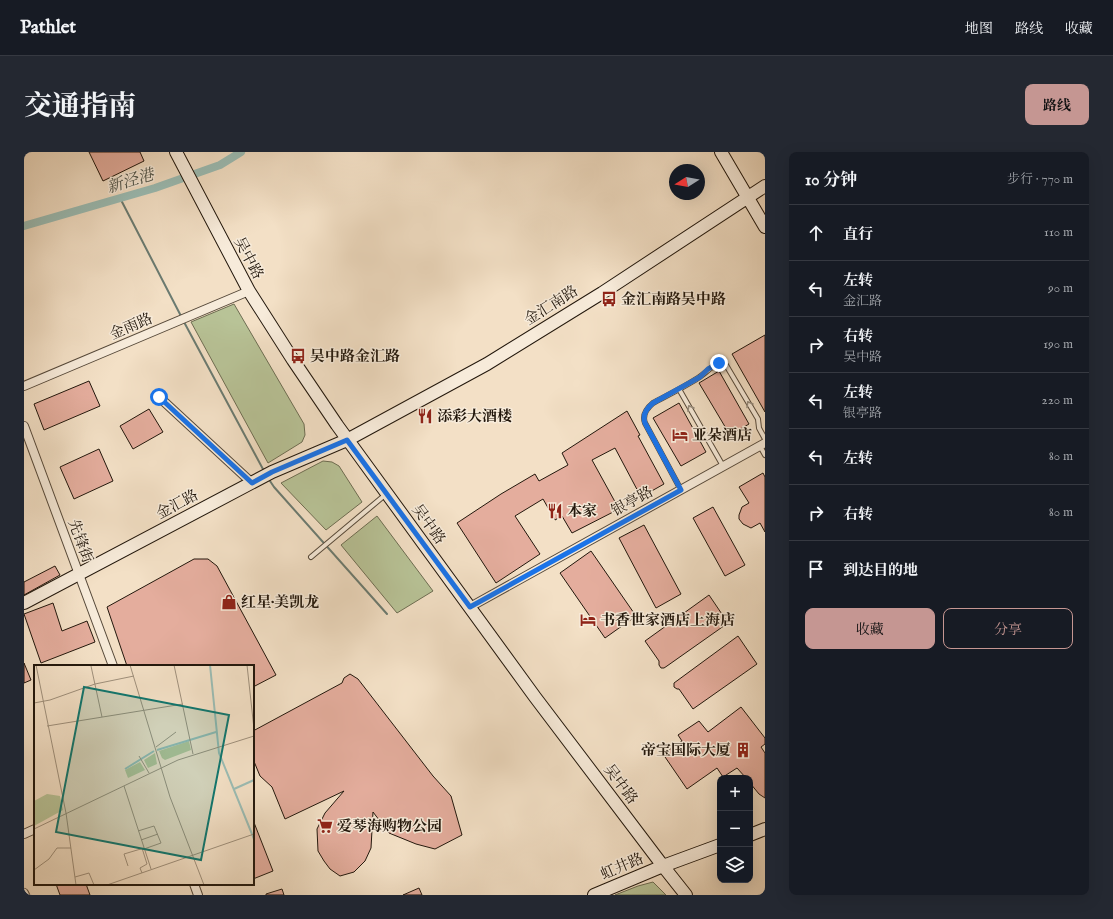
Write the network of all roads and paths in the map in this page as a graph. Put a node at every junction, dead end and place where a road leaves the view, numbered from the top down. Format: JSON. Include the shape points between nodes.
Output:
{"nodes":[{"id":1,"x":721,"y":152,"type":"edge"},
{"id":2,"x":177,"y":154,"type":"edge"},
{"id":3,"x":765,"y":186,"type":"edge"},
{"id":4,"x":748,"y":198,"type":"junction"},
{"id":5,"x":765,"y":227,"type":"edge"},
{"id":6,"x":249,"y":291,"type":"junction"},
{"id":7,"x":24,"y":386,"type":"edge"},
{"id":8,"x":679,"y":389,"type":"junction"},
{"id":9,"x":159,"y":397,"type":"dead end"},
{"id":10,"x":24,"y":426,"type":"edge"},
{"id":11,"x":765,"y":439,"type":"edge"},
{"id":12,"x":347,"y":440,"type":"junction"},
{"id":13,"x":762,"y":444,"type":"edge"},
{"id":14,"x":765,"y":455,"type":"edge"},
{"id":15,"x":723,"y":466,"type":"junction"},
{"id":16,"x":255,"y":482,"type":"junction"},
{"id":17,"x":681,"y":490,"type":"junction"},
{"id":18,"x":387,"y":493,"type":"junction"},
{"id":19,"x":312,"y":555,"type":"dead end"},
{"id":20,"x":78,"y":574,"type":"junction"},
{"id":21,"x":24,"y":604,"type":"edge"},
{"id":22,"x":470,"y":607,"type":"junction"},
{"id":23,"x":113,"y":665,"type":"edge"},
{"id":24,"x":34,"y":829,"type":"edge"},
{"id":25,"x":765,"y":829,"type":"edge"},
{"id":26,"x":24,"y":834,"type":"edge"},
{"id":27,"x":753,"y":834,"type":"edge"},
{"id":28,"x":717,"y":846,"type":"edge"},
{"id":29,"x":663,"y":866,"type":"junction"},
{"id":30,"x":194,"y":885,"type":"edge"},
{"id":31,"x":198,"y":895,"type":"edge"},
{"id":32,"x":594,"y":895,"type":"edge"},
{"id":33,"x":686,"y":895,"type":"edge"}],
"edges":[{"from":1,"to":4,"type":"street"},
{"from":2,"to":6,"type":"street","name":"吴中路"},
{"from":3,"to":4,"type":"street","name":"金汇南路"},
{"from":4,"to":5,"type":"street"},
{"from":4,"to":12,"type":"street","name":"金汇南路","via":[[487,364]]},
{"from":6,"to":7,"type":"street","name":"金雨路"},
{"from":6,"to":12,"type":"street","name":"吴中路"},
{"from":11,"to":8,"type":"lane","one_way":true,"via":[[759,428],[758,418],[724,363],[708,369],[700,377]]},
{"from":15,"to":8,"type":"lane","one_way":true},
{"from":8,"to":17,"type":"lane","via":[[648,407],[644,420]]},
{"from":9,"to":16,"type":"street"},
{"from":10,"to":20,"type":"street","name":"先锋街"},
{"from":12,"to":16,"type":"street","name":"金汇路","via":[[272,472]]},
{"from":12,"to":18,"type":"street","name":"吴中路"},
{"from":13,"to":14,"type":"lane"},
{"from":13,"to":15,"type":"street","name":"银亭路"},
{"from":15,"to":17,"type":"street","name":"银亭路"},
{"from":16,"to":20,"type":"street","name":"金汇路"},
{"from":17,"to":22,"type":"street","name":"银亭路"},
{"from":18,"to":19,"type":"lane"},
{"from":18,"to":22,"type":"street","name":"吴中路"},
{"from":20,"to":21,"type":"street","name":"金汇路"},
{"from":20,"to":23,"type":"street","name":"先锋街"},
{"from":22,"to":29,"type":"street","name":"吴中路"},
{"from":24,"to":26,"type":"street"},
{"from":25,"to":27,"type":"street"},
{"from":28,"to":29,"type":"street","name":"虹井路"},
{"from":29,"to":32,"type":"street","name":"虹井路"},
{"from":29,"to":33,"type":"street","name":"吴中路"},
{"from":30,"to":31,"type":"street"}]}
